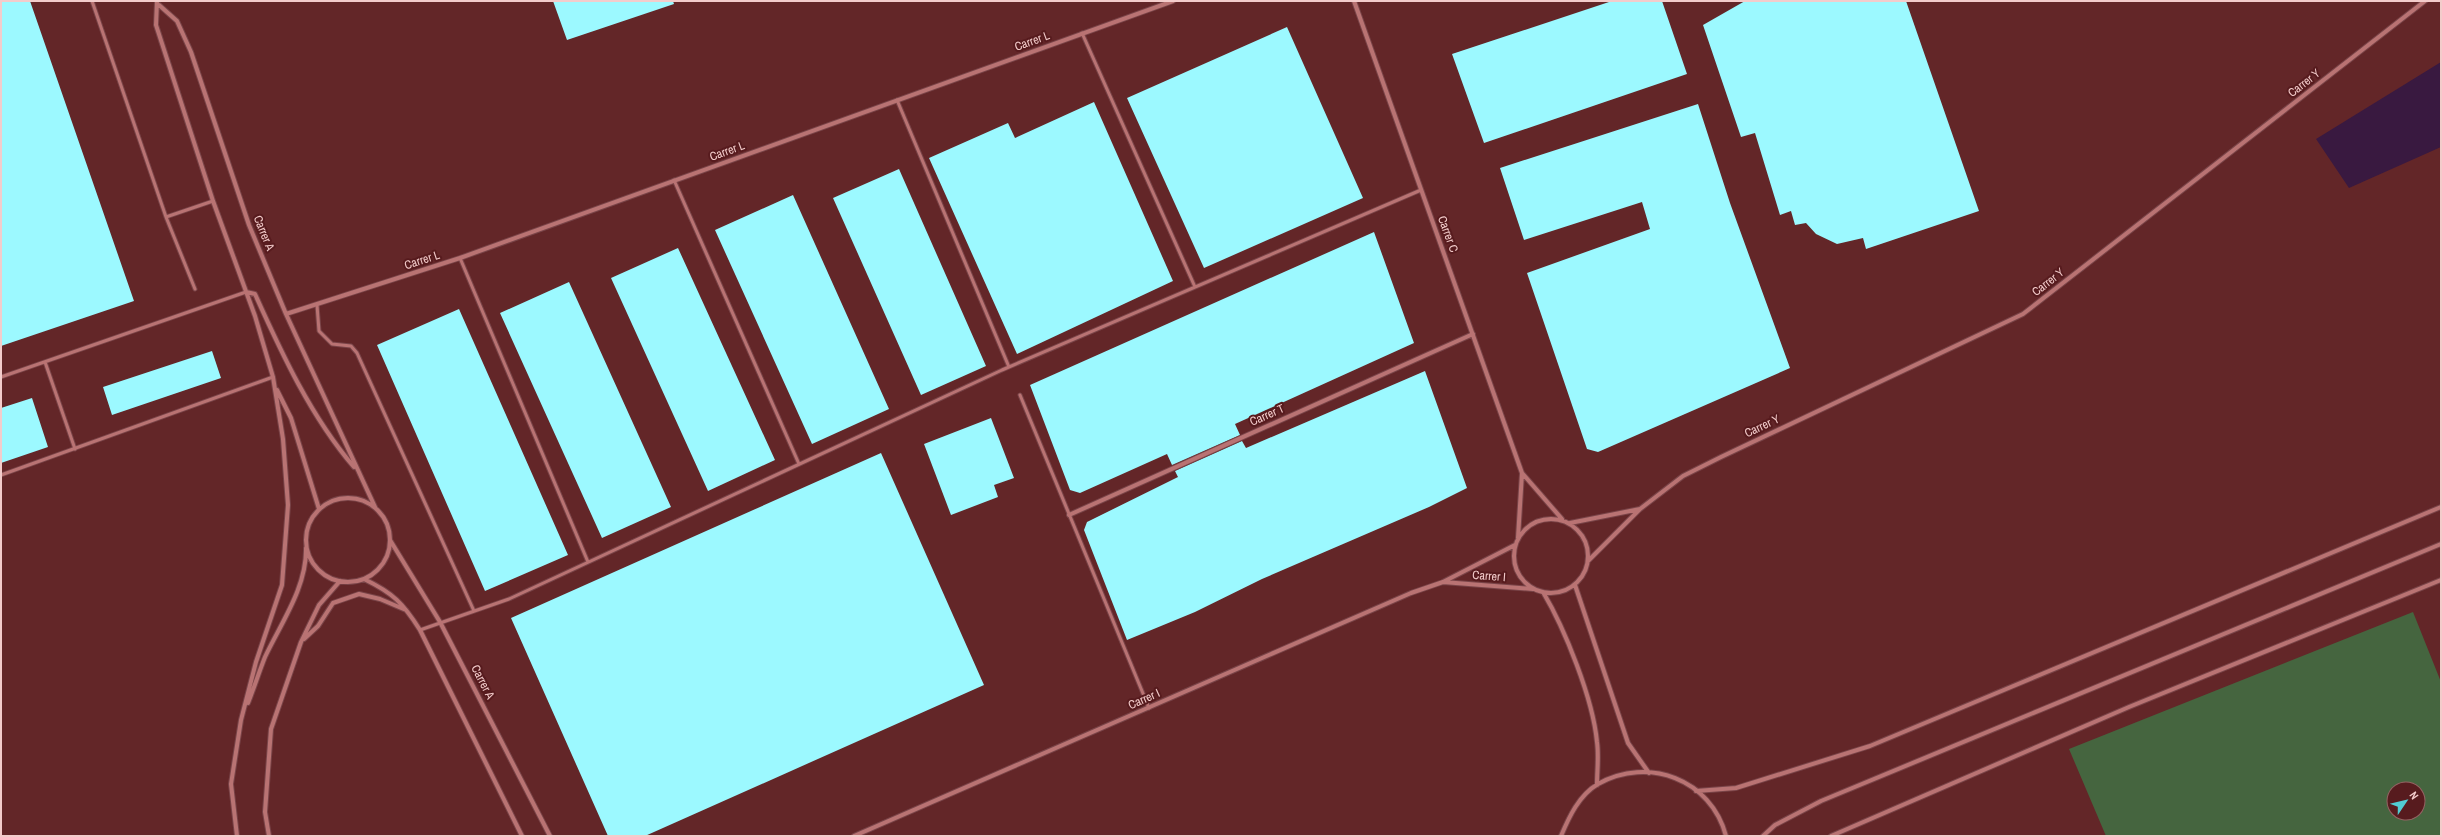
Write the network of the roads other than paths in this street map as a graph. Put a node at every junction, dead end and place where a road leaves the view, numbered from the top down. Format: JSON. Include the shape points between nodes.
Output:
{"nodes":[{"id":1,"x":92,"y":1,"type":"edge"},
{"id":2,"x":1173,"y":1,"type":"edge"},
{"id":3,"x":1354,"y":1,"type":"edge"},
{"id":4,"x":2425,"y":1,"type":"edge"},
{"id":5,"x":158,"y":3,"type":"edge"},
{"id":6,"x":1082,"y":33,"type":"junction"},
{"id":7,"x":897,"y":100,"type":"junction"},
{"id":8,"x":674,"y":180,"type":"junction"},
{"id":9,"x":1421,"y":190,"type":"junction"},
{"id":10,"x":213,"y":200,"type":"junction"},
{"id":11,"x":166,"y":217,"type":"junction"},
{"id":12,"x":460,"y":258,"type":"junction"},
{"id":13,"x":1195,"y":287,"type":"junction"},
{"id":14,"x":195,"y":289,"type":"dead end"},
{"id":15,"x":246,"y":292,"type":"junction"},
{"id":16,"x":317,"y":305,"type":"junction"},
{"id":17,"x":286,"y":314,"type":"junction"},
{"id":18,"x":1473,"y":334,"type":"junction"},
{"id":19,"x":45,"y":362,"type":"junction"},
{"id":20,"x":1009,"y":367,"type":"junction"},
{"id":21,"x":1,"y":377,"type":"edge"},
{"id":22,"x":274,"y":377,"type":"junction"},
{"id":23,"x":275,"y":386,"type":"junction"},
{"id":24,"x":1020,"y":395,"type":"dead end"},
{"id":25,"x":75,"y":449,"type":"junction"},
{"id":26,"x":799,"y":464,"type":"junction"},
{"id":27,"x":357,"y":470,"type":"junction"},
{"id":28,"x":1522,"y":473,"type":"junction"},
{"id":29,"x":1,"y":475,"type":"edge"},
{"id":30,"x":376,"y":507,"type":"junction"},
{"id":31,"x":2441,"y":507,"type":"edge"},
{"id":32,"x":319,"y":509,"type":"junction"},
{"id":33,"x":1640,"y":509,"type":"junction"},
{"id":34,"x":1069,"y":515,"type":"junction"},
{"id":35,"x":1562,"y":519,"type":"junction"},
{"id":36,"x":1570,"y":523,"type":"junction"},
{"id":37,"x":1518,"y":538,"type":"junction"},
{"id":38,"x":390,"y":540,"type":"junction"},
{"id":39,"x":306,"y":543,"type":"junction"},
{"id":40,"x":2441,"y":544,"type":"edge"},
{"id":41,"x":1515,"y":545,"type":"junction"},
{"id":42,"x":1588,"y":561,"type":"junction"},
{"id":43,"x":588,"y":562,"type":"junction"},
{"id":44,"x":364,"y":579,"type":"junction"},
{"id":45,"x":2441,"y":580,"type":"edge"},
{"id":46,"x":340,"y":581,"type":"junction"},
{"id":47,"x":1443,"y":582,"type":"junction"},
{"id":48,"x":1575,"y":585,"type":"junction"},
{"id":49,"x":1533,"y":589,"type":"junction"},
{"id":50,"x":1543,"y":592,"type":"junction"},
{"id":51,"x":474,"y":610,"type":"junction"},
{"id":52,"x":408,"y":611,"type":"junction"},
{"id":53,"x":440,"y":622,"type":"junction"},
{"id":54,"x":420,"y":630,"type":"junction"},
{"id":55,"x":301,"y":642,"type":"junction"},
{"id":56,"x":1148,"y":708,"type":"junction"},
{"id":57,"x":241,"y":720,"type":"junction"},
{"id":58,"x":1649,"y":773,"type":"junction"},
{"id":59,"x":1597,"y":785,"type":"junction"},
{"id":60,"x":1696,"y":791,"type":"junction"},
{"id":61,"x":237,"y":836,"type":"edge"},
{"id":62,"x":269,"y":836,"type":"edge"},
{"id":63,"x":522,"y":836,"type":"edge"},
{"id":64,"x":550,"y":836,"type":"edge"},
{"id":65,"x":854,"y":836,"type":"edge"},
{"id":66,"x":1561,"y":836,"type":"edge"},
{"id":67,"x":1726,"y":836,"type":"edge"},
{"id":68,"x":1762,"y":836,"type":"edge"},
{"id":69,"x":1831,"y":836,"type":"edge"}],
"edges":[{"from":1,"to":11,"type":"lane"},
{"from":2,"to":6,"type":"street","name":"Carrer L"},
{"from":3,"to":9,"type":"street","name":"Carrer C"},
{"from":4,"to":33,"type":"street","name":"Carrer Y","via":[[2024,314],[1683,476]]},
{"from":5,"to":10,"type":"street","name":"Carrer A","via":[[156,25]]},
{"from":5,"to":17,"type":"street","name":"Carrer A","via":[[177,20],[191,52],[249,226]]},
{"from":6,"to":7,"type":"street","name":"Carrer L"},
{"from":6,"to":13,"type":"lane"},
{"from":7,"to":8,"type":"street","name":"Carrer L"},
{"from":7,"to":20,"type":"lane"},
{"from":8,"to":12,"type":"street","name":"Carrer L"},
{"from":8,"to":26,"type":"lane"},
{"from":9,"to":13,"type":"lane"},
{"from":9,"to":18,"type":"street","name":"Carrer C"},
{"from":10,"to":11,"type":"lane"},
{"from":10,"to":15,"type":"street","name":"Carrer A"},
{"from":11,"to":14,"type":"lane"},
{"from":12,"to":16,"type":"street","name":"Carrer L"},
{"from":12,"to":43,"type":"lane"},
{"from":13,"to":20,"type":"lane"},
{"from":15,"to":19,"type":"lane"},
{"from":15,"to":22,"type":"street","name":"Carrer A"},
{"from":15,"to":27,"type":"street","name":"Carrer A","via":[[255,294],[303,390],[334,443]]},
{"from":16,"to":17,"type":"street","name":"Carrer L"},
{"from":16,"to":51,"type":"lane","via":[[319,331],[332,344],[351,346],[357,353]]},
{"from":17,"to":27,"type":"street","name":"Carrer A"},
{"from":18,"to":28,"type":"street","name":"Carrer C"},
{"from":18,"to":34,"type":"street","name":"Carrer T"},
{"from":19,"to":21,"type":"lane"},
{"from":19,"to":25,"type":"lane"},
{"from":20,"to":26,"type":"lane"},
{"from":22,"to":23,"type":"street","name":"Carrer A"},
{"from":22,"to":25,"type":"lane"},
{"from":23,"to":32,"type":"street","via":[[291,418]]},
{"from":23,"to":57,"type":"street","name":"Carrer A","via":[[283,439],[288,505],[282,585],[256,662]]},
{"from":24,"to":34,"type":"lane"},
{"from":25,"to":29,"type":"lane"},
{"from":26,"to":43,"type":"lane"},
{"from":27,"to":30,"type":"street","name":"Carrer A"},
{"from":28,"to":35,"type":"street","name":"Carrer C"},
{"from":28,"to":37,"type":"street","name":"Carrer C"},
{"from":30,"to":32,"type":"street","via":[[362,500],[347,497],[332,500]]},
{"from":30,"to":38,"type":"street","via":[[389,528]]},
{"from":31,"to":60,"type":"street","via":[[1870,746],[1736,788]]},
{"from":32,"to":39,"type":"street","via":[[308,525]]},
{"from":33,"to":36,"type":"street","name":"Carrer Y"},
{"from":33,"to":42,"type":"street","name":"Carrer Y"},
{"from":34,"to":56,"type":"lane"},
{"from":35,"to":36,"type":"street"},
{"from":35,"to":37,"type":"street","via":[[1546,518],[1533,522]]},
{"from":36,"to":42,"type":"street","via":[[1580,532]]},
{"from":37,"to":41,"type":"street"},
{"from":38,"to":44,"type":"street","via":[[387,557],[378,570]]},
{"from":38,"to":53,"type":"street","name":"Carrer A"},
{"from":39,"to":46,"type":"street","via":[[311,561],[324,574]]},
{"from":39,"to":57,"type":"street","via":[[306,562],[284,622],[266,656]]},
{"from":40,"to":68,"type":"street","via":[[1821,801],[1775,825]]},
{"from":41,"to":47,"type":"street","name":"Carrer I"},
{"from":41,"to":49,"type":"street","via":[[1514,561],[1518,574]]},
{"from":42,"to":48,"type":"street"},
{"from":43,"to":51,"type":"lane","via":[[509,599]]},
{"from":44,"to":46,"type":"street"},
{"from":44,"to":52,"type":"street","via":[[389,591]]},
{"from":45,"to":69,"type":"street","via":[[2129,707]]},
{"from":46,"to":55,"type":"street","via":[[319,605]]},
{"from":47,"to":49,"type":"street","name":"Carrer I"},
{"from":47,"to":56,"type":"street","name":"Carrer I","via":[[1404,596]]},
{"from":48,"to":50,"type":"street","via":[[1563,592]]},
{"from":48,"to":58,"type":"street","via":[[1628,743]]},
{"from":49,"to":50,"type":"street"},
{"from":50,"to":59,"type":"street","via":[[1568,642],[1591,709],[1597,742]]},
{"from":51,"to":53,"type":"lane"},
{"from":52,"to":54,"type":"street"},
{"from":52,"to":55,"type":"street","via":[[380,599],[359,594],[333,603],[318,626]]},
{"from":53,"to":54,"type":"lane"},
{"from":53,"to":64,"type":"street","name":"Carrer A"},
{"from":54,"to":63,"type":"street"},
{"from":55,"to":62,"type":"street","via":[[271,729],[265,812]]},
{"from":56,"to":65,"type":"street","name":"Carrer I"},
{"from":57,"to":61,"type":"street","via":[[231,784]]},
{"from":58,"to":59,"type":"street","via":[[1630,772]]},
{"from":58,"to":60,"type":"street","via":[[1670,775]]},
{"from":59,"to":66,"type":"street","via":[[1575,806]]},
{"from":60,"to":67,"type":"street","via":[[1710,803]]}]}
